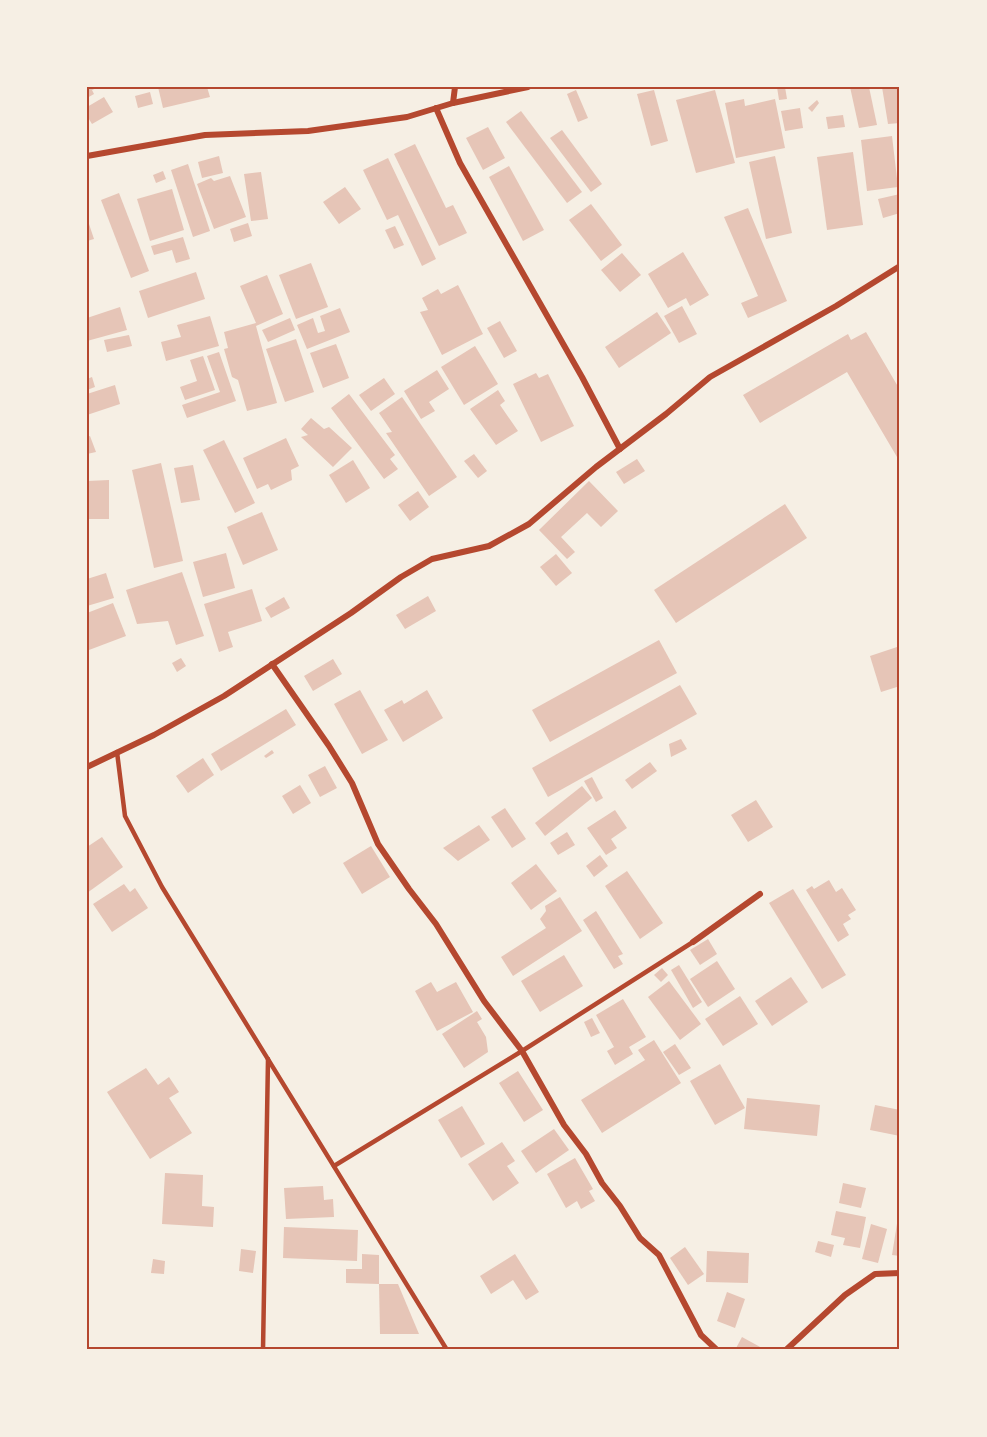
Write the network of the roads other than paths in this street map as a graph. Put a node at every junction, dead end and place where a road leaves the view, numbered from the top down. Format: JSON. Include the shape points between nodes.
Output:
{"nodes":[{"id":1,"x":455,"y":87,"type":"edge"},
{"id":2,"x":528,"y":87,"type":"edge"},
{"id":3,"x":453,"y":103,"type":"junction"},
{"id":4,"x":436,"y":108,"type":"junction"},
{"id":5,"x":87,"y":156,"type":"edge"},
{"id":6,"x":900,"y":266,"type":"edge"},
{"id":7,"x":620,"y":449,"type":"junction"},
{"id":8,"x":272,"y":664,"type":"junction"},
{"id":9,"x":117,"y":752,"type":"junction"},
{"id":10,"x":87,"y":766,"type":"edge"},
{"id":11,"x":760,"y":894,"type":"dead end"},
{"id":12,"x":693,"y":942,"type":"joint"},
{"id":13,"x":522,"y":1051,"type":"junction"},
{"id":14,"x":268,"y":1059,"type":"junction"},
{"id":15,"x":334,"y":1166,"type":"junction"},
{"id":16,"x":900,"y":1274,"type":"edge"},
{"id":17,"x":262,"y":1350,"type":"edge"},
{"id":18,"x":447,"y":1350,"type":"edge"},
{"id":19,"x":717,"y":1350,"type":"edge"},
{"id":20,"x":786,"y":1350,"type":"edge"}],
"edges":[{"from":1,"to":3,"type":"street"},
{"from":2,"to":3,"type":"street"},
{"from":3,"to":4,"type":"street"},
{"from":4,"to":5,"type":"street","via":[[406,117],[308,131],[205,135]]},
{"from":4,"to":7,"type":"street","via":[[460,163]]},
{"from":6,"to":7,"type":"street","via":[[710,377]]},
{"from":7,"to":8,"type":"street","via":[[529,524],[489,546],[432,558]]},
{"from":8,"to":9,"type":"street","via":[[224,696]]},
{"from":8,"to":13,"type":"street","via":[[352,783],[378,844]]},
{"from":9,"to":10,"type":"street"},
{"from":9,"to":14,"type":"lane","via":[[125,816],[162,887]]},
{"from":11,"to":12,"type":"street"},
{"from":12,"to":13,"type":"lane"},
{"from":13,"to":15,"type":"lane"},
{"from":13,"to":19,"type":"street","via":[[564,1125],[640,1238],[659,1255],[702,1335]]},
{"from":14,"to":15,"type":"lane"},
{"from":14,"to":17,"type":"lane"},
{"from":15,"to":18,"type":"lane"},
{"from":16,"to":20,"type":"street","via":[[875,1274],[845,1295]]}]}
